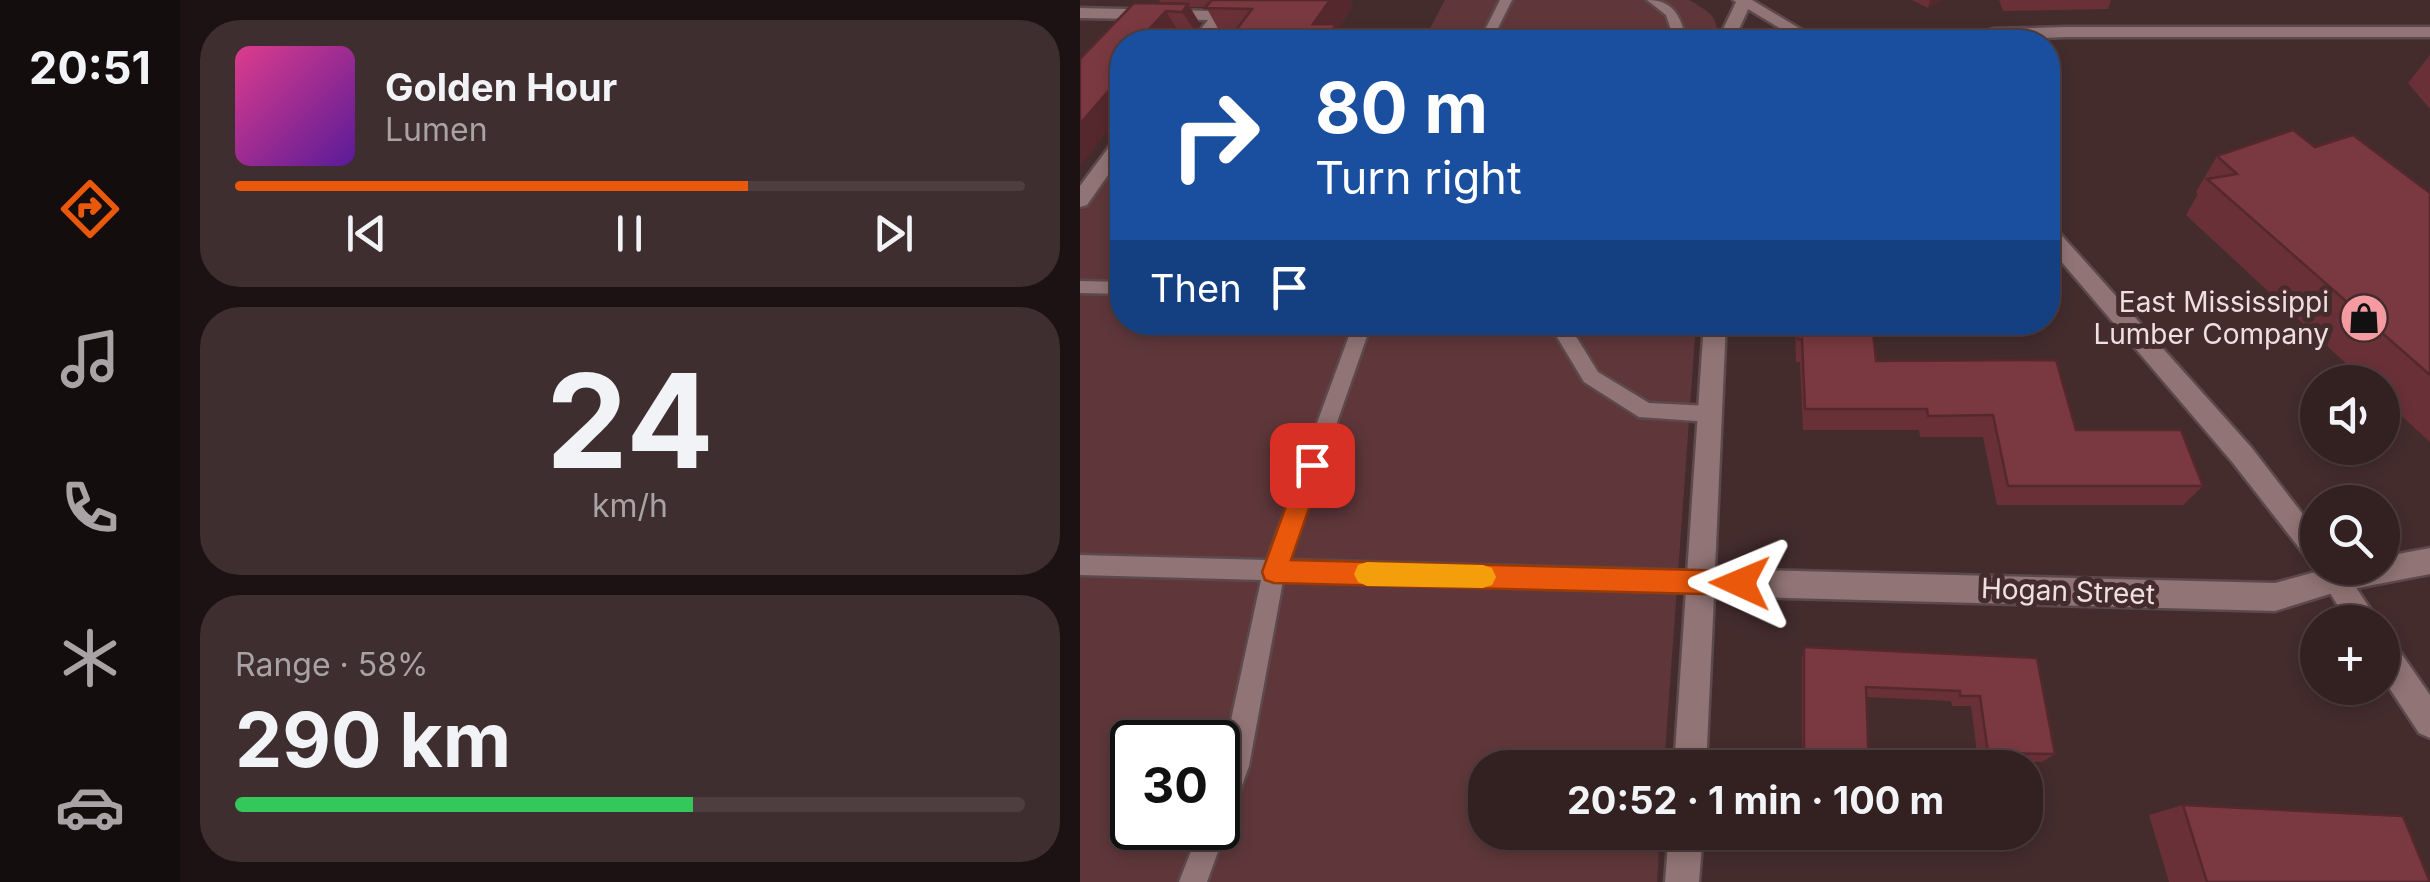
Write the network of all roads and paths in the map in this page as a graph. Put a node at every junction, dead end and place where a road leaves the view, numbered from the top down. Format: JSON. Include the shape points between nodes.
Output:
{"nodes":[{"id":1,"x":1232,"y":0,"type":"edge"},
{"id":2,"x":1506,"y":0,"type":"edge"},
{"id":3,"x":1653,"y":0,"type":"edge"},
{"id":4,"x":1744,"y":0,"type":"edge"},
{"id":5,"x":1080,"y":13,"type":"edge"},
{"id":6,"x":1220,"y":16,"type":"junction"},
{"id":7,"x":1209,"y":30,"type":"edge"},
{"id":8,"x":1492,"y":30,"type":"edge"},
{"id":9,"x":1678,"y":30,"type":"edge"},
{"id":10,"x":1730,"y":30,"type":"edge"},
{"id":11,"x":1794,"y":30,"type":"edge"},
{"id":12,"x":2060,"y":32,"type":"edge"},
{"id":13,"x":2430,"y":32,"type":"edge"},
{"id":14,"x":1110,"y":159,"type":"edge"},
{"id":15,"x":1080,"y":200,"type":"edge"},
{"id":16,"x":2060,"y":247,"type":"edge"},
{"id":17,"x":1080,"y":287,"type":"edge"},
{"id":18,"x":1110,"y":288,"type":"edge"},
{"id":19,"x":1358,"y":335,"type":"edge"},
{"id":20,"x":1564,"y":335,"type":"edge"},
{"id":21,"x":1714,"y":335,"type":"edge"},
{"id":22,"x":1710,"y":414,"type":"junction"},
{"id":23,"x":2300,"y":532,"type":"edge"},
{"id":24,"x":2430,"y":561,"type":"edge"},
{"id":25,"x":2400,"y":565,"type":"edge"},
{"id":26,"x":1080,"y":566,"type":"edge"},
{"id":27,"x":1274,"y":572,"type":"junction"},
{"id":28,"x":1702,"y":582,"type":"junction"},
{"id":29,"x":2302,"y":585,"type":"edge"},
{"id":30,"x":2400,"y":677,"type":"edge"},
{"id":31,"x":2430,"y":722,"type":"edge"},
{"id":32,"x":1240,"y":746,"type":"edge"},
{"id":33,"x":1691,"y":750,"type":"edge"},
{"id":34,"x":1205,"y":850,"type":"edge"},
{"id":35,"x":1685,"y":850,"type":"edge"},
{"id":36,"x":1193,"y":882,"type":"edge"},
{"id":37,"x":1682,"y":882,"type":"edge"}],
"edges":[{"from":1,"to":6,"type":"street"},
{"from":2,"to":8,"type":"lane"},
{"from":3,"to":9,"type":"lane","via":[[1672,13]]},
{"from":4,"to":10,"type":"street"},
{"from":4,"to":11,"type":"street"},
{"from":5,"to":6,"type":"street"},
{"from":6,"to":7,"type":"street"},
{"from":12,"to":13,"type":"street"},
{"from":14,"to":15,"type":"street"},
{"from":16,"to":23,"type":"street","via":[[2242,455]]},
{"from":17,"to":18,"type":"lane"},
{"from":19,"to":27,"type":"lane"},
{"from":20,"to":22,"type":"lane","via":[[1592,378],[1646,411]]},
{"from":21,"to":22,"type":"street"},
{"from":22,"to":28,"type":"street"},
{"from":24,"to":25,"type":"street","name":"Hogan Street"},
{"from":26,"to":27,"type":"lane"},
{"from":27,"to":28,"type":"lane"},
{"from":27,"to":32,"type":"lane"},
{"from":28,"to":29,"type":"street","name":"Hogan Street","via":[[2274,597]]},
{"from":28,"to":33,"type":"street"},
{"from":30,"to":31,"type":"street"},
{"from":34,"to":36,"type":"lane"},
{"from":35,"to":37,"type":"street"}]}
